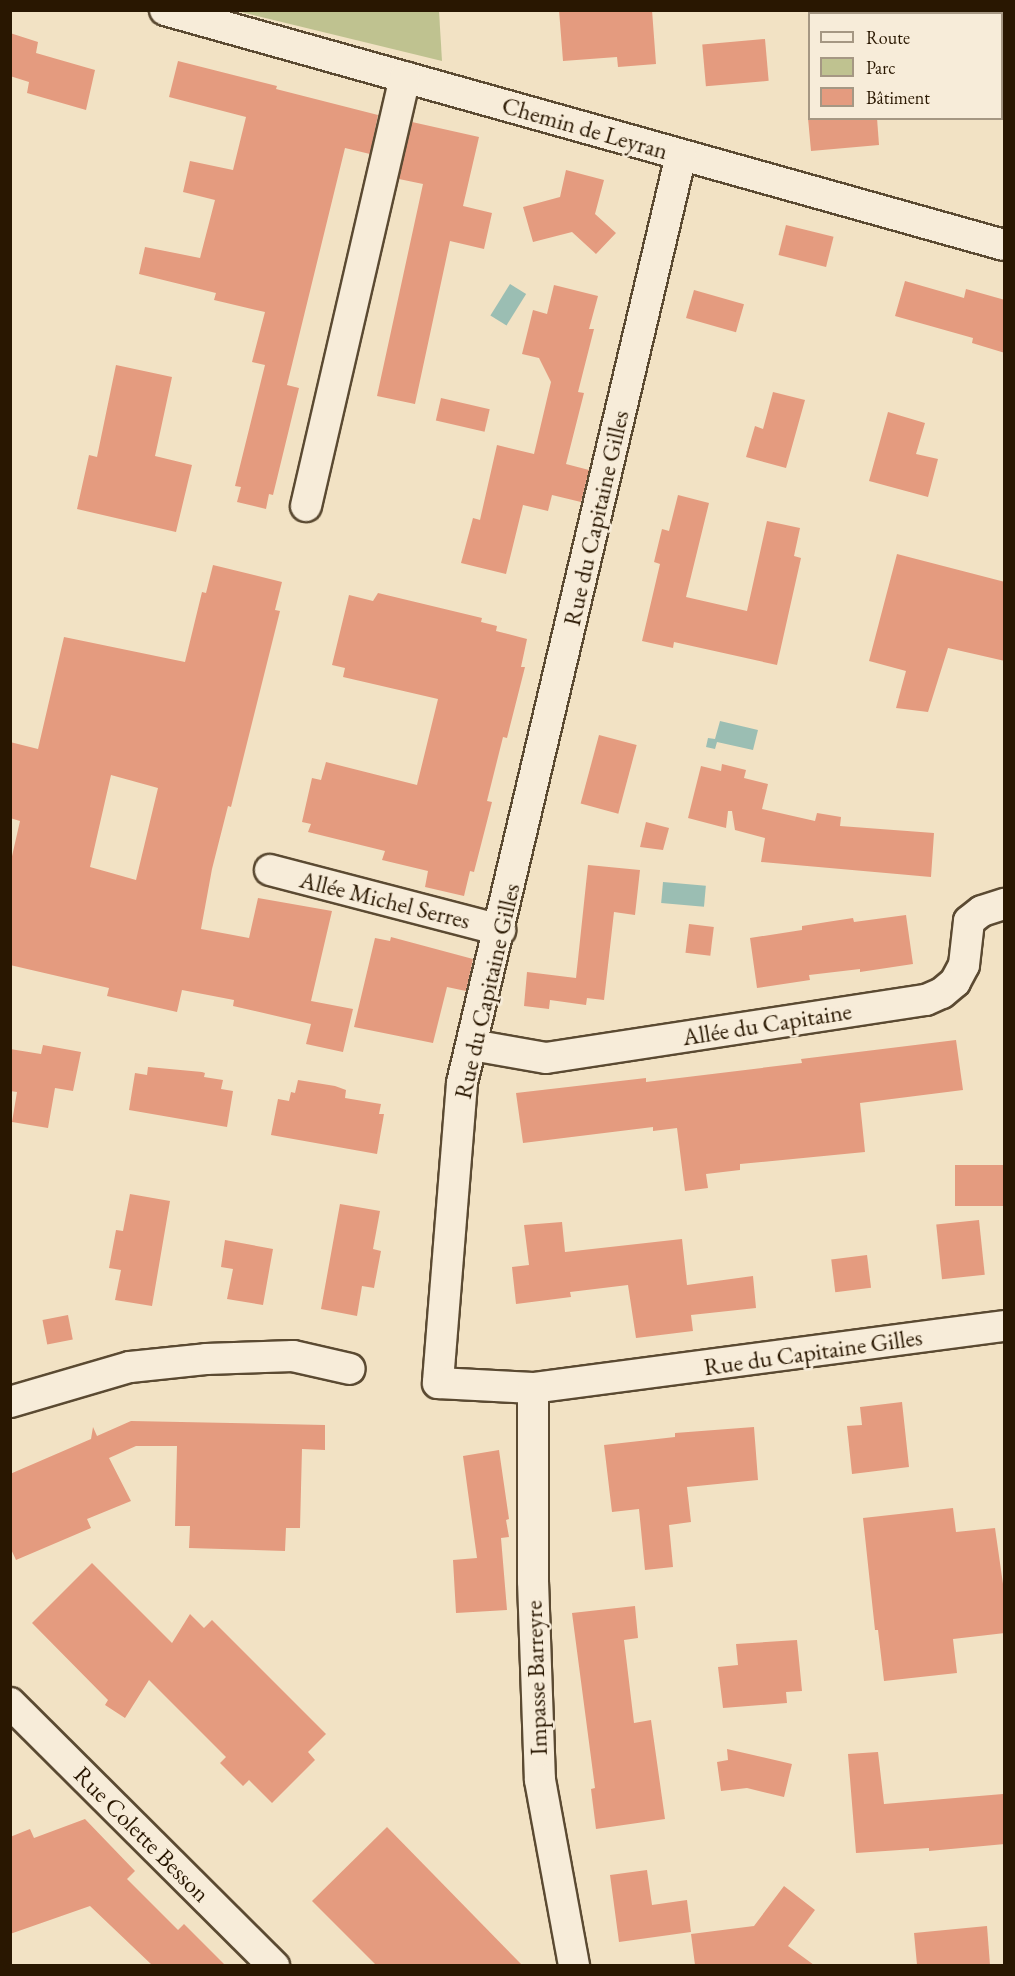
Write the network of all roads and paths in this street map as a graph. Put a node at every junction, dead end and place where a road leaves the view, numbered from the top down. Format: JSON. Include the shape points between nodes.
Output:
{"nodes":[{"id":1,"x":165,"y":10,"type":"edge"},
{"id":2,"x":405,"y":77,"type":"junction"},
{"id":3,"x":681,"y":154,"type":"junction"},
{"id":4,"x":1005,"y":245,"type":"edge"},
{"id":5,"x":306,"y":506,"type":"dead end"},
{"id":6,"x":270,"y":870,"type":"dead end"},
{"id":7,"x":1005,"y":904,"type":"edge"},
{"id":8,"x":500,"y":930,"type":"junction"},
{"id":9,"x":472,"y":1045,"type":"junction"},
{"id":10,"x":1005,"y":1326,"type":"edge"},
{"id":11,"x":350,"y":1369,"type":"dead end"},
{"id":12,"x":533,"y":1388,"type":"junction"},
{"id":13,"x":10,"y":1402,"type":"edge"},
{"id":14,"x":10,"y":1703,"type":"edge"},
{"id":15,"x":274,"y":1965,"type":"edge"},
{"id":16,"x":574,"y":1965,"type":"edge"}],
"edges":[{"from":1,"to":2,"type":"street","name":"Chemin de Leyran"},
{"from":2,"to":3,"type":"street","name":"Chemin de Leyran"},
{"from":2,"to":5,"type":"street"},
{"from":3,"to":4,"type":"street","name":"Chemin de Leyran"},
{"from":3,"to":8,"type":"street","name":"Rue du Capitaine Gilles"},
{"from":6,"to":8,"type":"street","name":"Allée Michel Serres"},
{"from":7,"to":9,"type":"street","name":"Allée du Capitaine","via":[[982,911],[969,921],[964,965],[955,982],[926,1000],[546,1058]]},
{"from":8,"to":9,"type":"street","name":"Rue du Capitaine Gilles"},
{"from":9,"to":12,"type":"street","name":"Rue du Capitaine Gilles","via":[[462,1083],[438,1383]]},
{"from":10,"to":12,"type":"street","name":"Rue du Capitaine Gilles"},
{"from":11,"to":13,"type":"street","via":[[292,1356],[196,1360],[130,1367]]},
{"from":12,"to":16,"type":"street","name":"Impasse Barreyre","via":[[533,1581],[540,1780]]},
{"from":14,"to":15,"type":"street","name":"Rue Colette Besson"}]}
